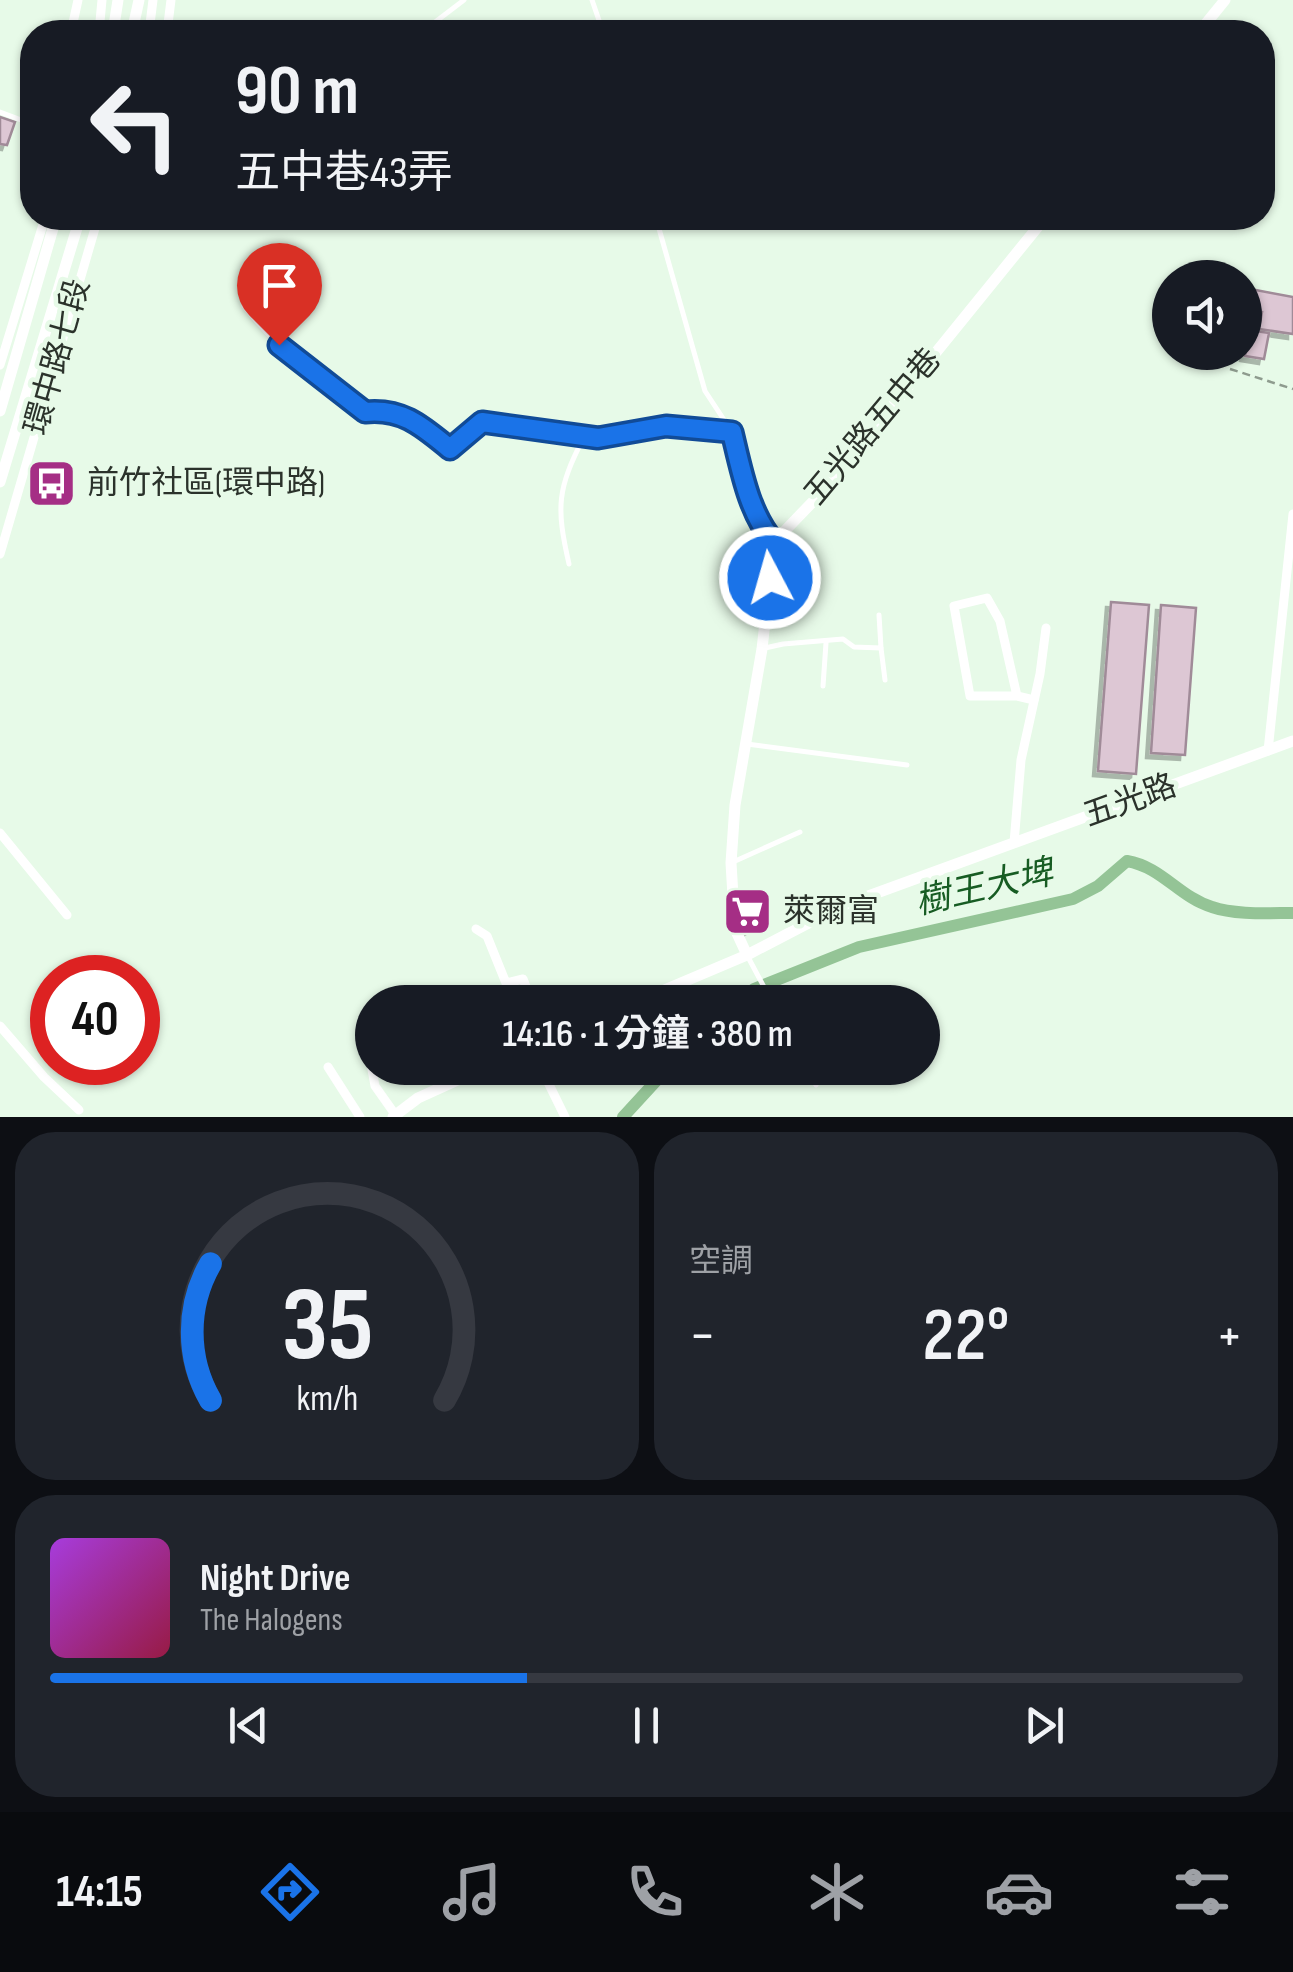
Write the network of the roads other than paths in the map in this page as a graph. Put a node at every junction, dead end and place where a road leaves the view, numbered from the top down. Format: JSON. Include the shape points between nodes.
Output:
{"nodes":[{"id":1,"x":464,"y":0,"type":"edge"},
{"id":2,"x":1225,"y":0,"type":"edge"},
{"id":3,"x":438,"y":20,"type":"edge"},
{"id":4,"x":1209,"y":20,"type":"edge"},
{"id":5,"x":41,"y":230,"type":"edge"},
{"id":6,"x":53,"y":230,"type":"edge"},
{"id":7,"x":76,"y":230,"type":"edge"},
{"id":8,"x":94,"y":230,"type":"edge"},
{"id":9,"x":659,"y":230,"type":"edge"},
{"id":10,"x":1035,"y":230,"type":"edge"},
{"id":11,"x":244,"y":306,"type":"dead end"},
{"id":12,"x":0,"y":365,"type":"edge"},
{"id":13,"x":0,"y":411,"type":"edge"},
{"id":14,"x":732,"y":432,"type":"junction"},
{"id":15,"x":584,"y":437,"type":"junction"},
{"id":16,"x":0,"y":482,"type":"edge"},
{"id":17,"x":1293,"y":514,"type":"edge"},
{"id":18,"x":774,"y":542,"type":"junction"},
{"id":19,"x":0,"y":554,"type":"edge"},
{"id":20,"x":569,"y":564,"type":"dead end"},
{"id":21,"x":879,"y":614,"type":"dead end"},
{"id":22,"x":1046,"y":628,"type":"dead end"},
{"id":23,"x":826,"y":642,"type":"junction"},
{"id":24,"x":881,"y":648,"type":"junction"},
{"id":25,"x":762,"y":649,"type":"junction"},
{"id":26,"x":885,"y":680,"type":"dead end"},
{"id":27,"x":823,"y":686,"type":"dead end"},
{"id":28,"x":1017,"y":696,"type":"junction"},
{"id":29,"x":1034,"y":700,"type":"junction"},
{"id":30,"x":1293,"y":741,"type":"edge"},
{"id":31,"x":748,"y":744,"type":"junction"},
{"id":32,"x":1268,"y":751,"type":"junction"},
{"id":33,"x":907,"y":765,"type":"dead end"},
{"id":34,"x":800,"y":832,"type":"dead end"},
{"id":35,"x":0,"y":833,"type":"edge"},
{"id":36,"x":1014,"y":843,"type":"junction"},
{"id":37,"x":731,"y":863,"type":"junction"},
{"id":38,"x":66,"y":915,"type":"dead end"},
{"id":39,"x":476,"y":929,"type":"dead end"},
{"id":40,"x":747,"y":955,"type":"junction"},
{"id":41,"x":525,"y":985,"type":"edge"},
{"id":42,"x":676,"y":985,"type":"edge"},
{"id":43,"x":763,"y":985,"type":"edge"},
{"id":44,"x":0,"y":1026,"type":"edge"},
{"id":45,"x":328,"y":1067,"type":"dead end"},
{"id":46,"x":376,"y":1085,"type":"edge"},
{"id":47,"x":447,"y":1085,"type":"edge"},
{"id":48,"x":549,"y":1085,"type":"edge"},
{"id":49,"x":78,"y":1110,"type":"dead end"},
{"id":50,"x":395,"y":1116,"type":"edge"},
{"id":51,"x":360,"y":1117,"type":"edge"},
{"id":52,"x":565,"y":1117,"type":"edge"}],
"edges":[{"from":1,"to":3,"type":"lane"},
{"from":2,"to":4,"type":"street"},
{"from":5,"to":12,"type":"street","name":"環中路七段"},
{"from":6,"to":13,"type":"street","name":"環中路七段"},
{"from":7,"to":16,"type":"street","name":"環中路七段"},
{"from":8,"to":19,"type":"street","name":"環中路七段"},
{"from":9,"to":14,"type":"lane","via":[[705,391]]},
{"from":10,"to":18,"type":"street","name":"五光路五中巷","via":[[826,488]]},
{"from":11,"to":15,"type":"lane","via":[[296,361],[365,412],[390,410],[450,449],[482,422]]},
{"from":14,"to":15,"type":"lane","via":[[666,426]]},
{"from":14,"to":18,"type":"lane","via":[[744,481]]},
{"from":15,"to":20,"type":"lane","via":[[559,502]]},
{"from":17,"to":32,"type":"street"},
{"from":18,"to":25,"type":"street"},
{"from":21,"to":24,"type":"lane"},
{"from":22,"to":29,"type":"street"},
{"from":23,"to":24,"type":"lane"},
{"from":23,"to":25,"type":"lane"},
{"from":23,"to":27,"type":"lane"},
{"from":24,"to":26,"type":"lane"},
{"from":25,"to":31,"type":"street"},
{"from":28,"to":28,"type":"street","via":[[988,598],[954,606],[970,696]]},
{"from":28,"to":29,"type":"street"},
{"from":29,"to":36,"type":"street"},
{"from":30,"to":32,"type":"street","name":"五光路"},
{"from":31,"to":33,"type":"lane"},
{"from":31,"to":37,"type":"street"},
{"from":32,"to":36,"type":"street","name":"五光路"},
{"from":34,"to":37,"type":"lane"},
{"from":35,"to":38,"type":"street"},
{"from":36,"to":40,"type":"street","name":"五光路","via":[[841,906]]},
{"from":37,"to":40,"type":"street","via":[[735,929]]},
{"from":39,"to":41,"type":"street","via":[[487,936],[506,983],[523,979]]},
{"from":40,"to":42,"type":"street","name":"五光路"},
{"from":40,"to":43,"type":"lane"},
{"from":44,"to":49,"type":"street"},
{"from":45,"to":51,"type":"street"},
{"from":46,"to":50,"type":"street"},
{"from":47,"to":50,"type":"street"},
{"from":48,"to":52,"type":"street"}]}
